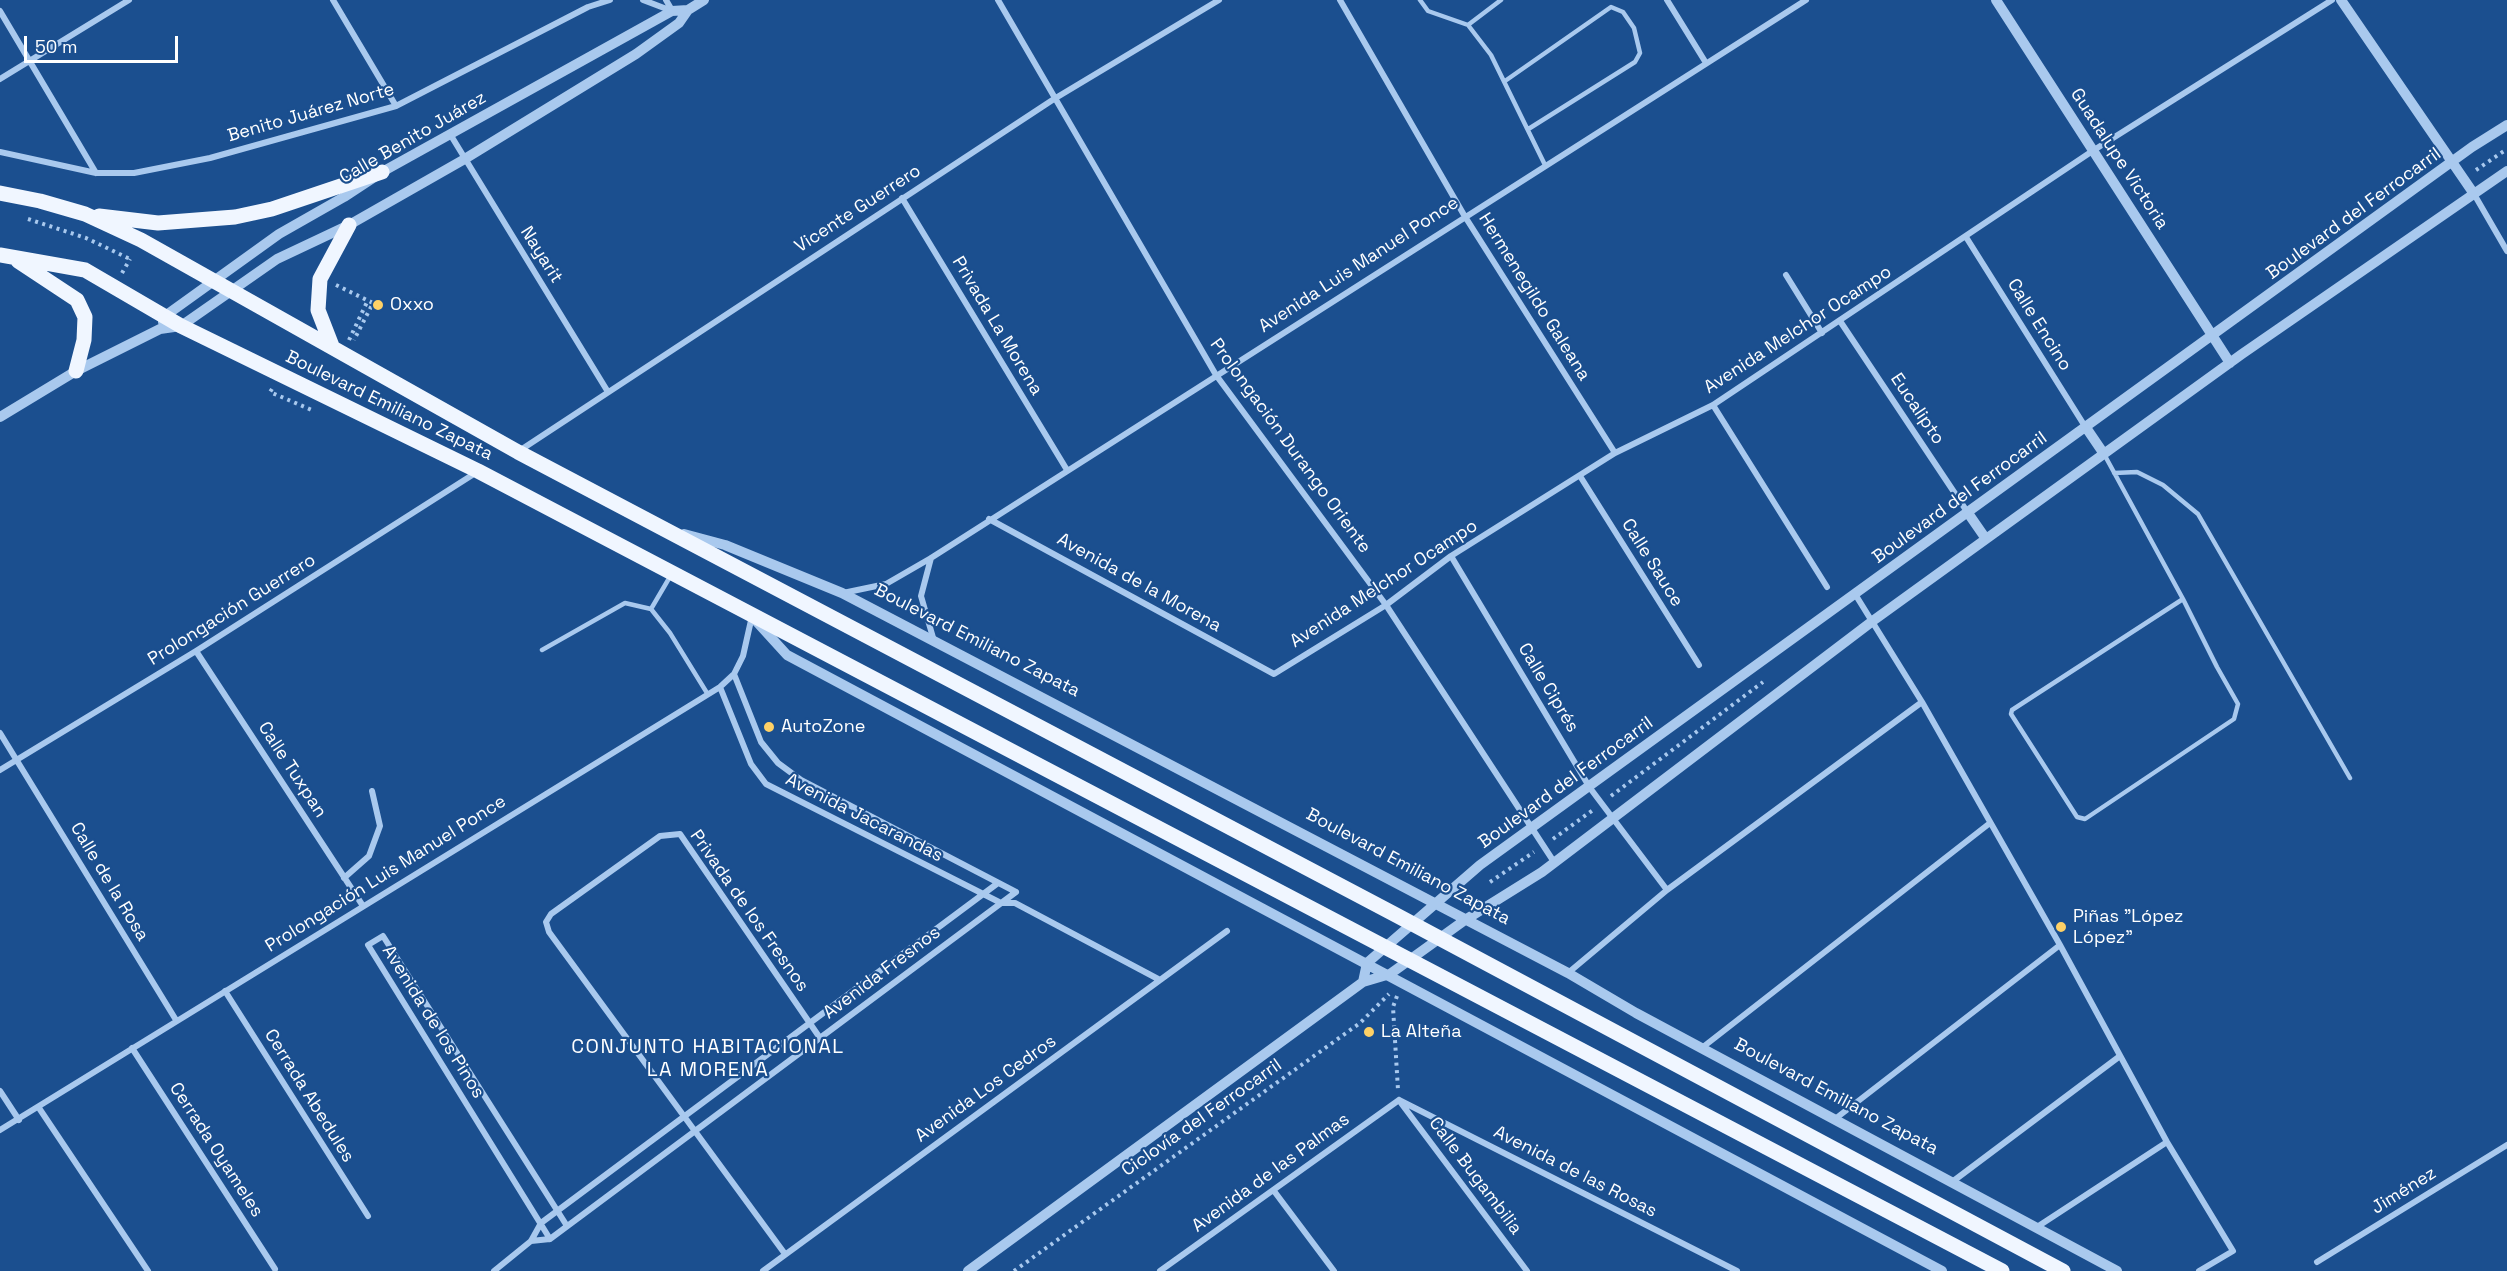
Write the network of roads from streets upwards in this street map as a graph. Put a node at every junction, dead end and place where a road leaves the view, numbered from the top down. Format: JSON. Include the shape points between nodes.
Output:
{"nodes":[{"id":1,"x":129,"y":0,"type":"edge"},
{"id":2,"x":333,"y":0,"type":"edge"},
{"id":3,"x":610,"y":0,"type":"edge"},
{"id":4,"x":643,"y":0,"type":"edge"},
{"id":5,"x":666,"y":0,"type":"edge"},
{"id":6,"x":704,"y":0,"type":"edge"},
{"id":7,"x":998,"y":0,"type":"edge"},
{"id":8,"x":1219,"y":0,"type":"edge"},
{"id":9,"x":1340,"y":0,"type":"edge"},
{"id":10,"x":1667,"y":0,"type":"edge"},
{"id":11,"x":1806,"y":0,"type":"edge"},
{"id":12,"x":1996,"y":0,"type":"edge"},
{"id":13,"x":2332,"y":0,"type":"edge"},
{"id":14,"x":2341,"y":0,"type":"edge"},
{"id":15,"x":688,"y":10,"type":"junction"},
{"id":16,"x":0,"y":11,"type":"edge"},
{"id":17,"x":672,"y":11,"type":"junction"},
{"id":18,"x":679,"y":23,"type":"junction"},
{"id":19,"x":31,"y":61,"type":"junction"},
{"id":20,"x":1706,"y":63,"type":"junction"},
{"id":21,"x":0,"y":79,"type":"edge"},
{"id":22,"x":1054,"y":99,"type":"junction"},
{"id":23,"x":396,"y":106,"type":"junction"},
{"id":24,"x":2507,"y":125,"type":"edge"},
{"id":25,"x":450,"y":134,"type":"junction"},
{"id":26,"x":2094,"y":150,"type":"junction"},
{"id":27,"x":0,"y":152,"type":"edge"},
{"id":28,"x":464,"y":160,"type":"junction"},
{"id":29,"x":2454,"y":162,"type":"junction"},
{"id":30,"x":2507,"y":171,"type":"edge"},
{"id":31,"x":382,"y":172,"type":"junction"},
{"id":32,"x":96,"y":173,"type":"junction"},
{"id":33,"x":0,"y":193,"type":"edge"},
{"id":34,"x":2474,"y":194,"type":"junction"},
{"id":35,"x":902,"y":198,"type":"junction"},
{"id":36,"x":85,"y":214,"type":"junction"},
{"id":37,"x":1464,"y":215,"type":"junction"},
{"id":38,"x":349,"y":225,"type":"junction"},
{"id":39,"x":1966,"y":237,"type":"junction"},
{"id":40,"x":2507,"y":251,"type":"edge"},
{"id":41,"x":5,"y":256,"type":"edge"},
{"id":42,"x":1786,"y":275,"type":"dead end"},
{"id":43,"x":213,"y":281,"type":"junction"},
{"id":44,"x":231,"y":290,"type":"junction"},
{"id":45,"x":1840,"y":321,"type":"junction"},
{"id":46,"x":163,"y":322,"type":"junction"},
{"id":47,"x":182,"y":326,"type":"junction"},
{"id":48,"x":1822,"y":333,"type":"junction"},
{"id":49,"x":2212,"y":336,"type":"junction"},
{"id":50,"x":342,"y":348,"type":"junction"},
{"id":51,"x":2230,"y":363,"type":"junction"},
{"id":52,"x":76,"y":371,"type":"junction"},
{"id":53,"x":1216,"y":375,"type":"junction"},
{"id":54,"x":608,"y":392,"type":"junction"},
{"id":55,"x":1713,"y":405,"type":"junction"},
{"id":56,"x":0,"y":417,"type":"edge"},
{"id":57,"x":2087,"y":429,"type":"junction"},
{"id":58,"x":518,"y":452,"type":"junction"},
{"id":59,"x":1615,"y":453,"type":"junction"},
{"id":60,"x":2104,"y":454,"type":"junction"},
{"id":61,"x":1066,"y":470,"type":"junction"},
{"id":62,"x":478,"y":471,"type":"junction"},
{"id":63,"x":1580,"y":476,"type":"junction"},
{"id":64,"x":1968,"y":513,"type":"junction"},
{"id":65,"x":989,"y":519,"type":"junction"},
{"id":66,"x":665,"y":529,"type":"junction"},
{"id":67,"x":1986,"y":539,"type":"junction"},
{"id":68,"x":1451,"y":556,"type":"junction"},
{"id":69,"x":930,"y":558,"type":"junction"},
{"id":70,"x":1827,"y":587,"type":"dead end"},
{"id":71,"x":842,"y":593,"type":"junction"},
{"id":72,"x":1855,"y":594,"type":"junction"},
{"id":73,"x":1386,"y":605,"type":"junction"},
{"id":74,"x":752,"y":616,"type":"junction"},
{"id":75,"x":1874,"y":620,"type":"junction"},
{"id":76,"x":934,"y":641,"type":"junction"},
{"id":77,"x":196,"y":651,"type":"junction"},
{"id":78,"x":1699,"y":665,"type":"dead end"},
{"id":79,"x":734,"y":674,"type":"junction"},
{"id":80,"x":1274,"y":674,"type":"joint"},
{"id":81,"x":720,"y":687,"type":"junction"},
{"id":82,"x":1922,"y":702,"type":"junction"},
{"id":83,"x":0,"y":733,"type":"edge"},
{"id":84,"x":17,"y":759,"type":"junction"},
{"id":85,"x":0,"y":770,"type":"edge"},
{"id":86,"x":1590,"y":788,"type":"junction"},
{"id":87,"x":372,"y":791,"type":"dead end"},
{"id":88,"x":1614,"y":817,"type":"junction"},
{"id":89,"x":1990,"y":823,"type":"junction"},
{"id":90,"x":1533,"y":830,"type":"junction"},
{"id":91,"x":1554,"y":862,"type":"junction"},
{"id":92,"x":344,"y":878,"type":"junction"},
{"id":93,"x":998,"y":883,"type":"junction"},
{"id":94,"x":1666,"y":890,"type":"junction"},
{"id":95,"x":1016,"y":892,"type":"junction"},
{"id":96,"x":984,"y":895,"type":"junction"},
{"id":97,"x":1001,"y":903,"type":"junction"},
{"id":98,"x":1015,"y":903,"type":"junction"},
{"id":99,"x":1436,"y":904,"type":"junction"},
{"id":100,"x":363,"y":906,"type":"junction"},
{"id":101,"x":1465,"y":920,"type":"junction"},
{"id":102,"x":1227,"y":931,"type":"dead end"},
{"id":103,"x":2060,"y":945,"type":"junction"},
{"id":104,"x":1367,"y":963,"type":"junction"},
{"id":105,"x":1568,"y":973,"type":"junction"},
{"id":106,"x":1390,"y":974,"type":"junction"},
{"id":107,"x":1160,"y":980,"type":"junction"},
{"id":108,"x":1363,"y":982,"type":"junction"},
{"id":109,"x":225,"y":991,"type":"junction"},
{"id":110,"x":176,"y":1020,"type":"junction"},
{"id":111,"x":809,"y":1023,"type":"junction"},
{"id":112,"x":820,"y":1038,"type":"junction"},
{"id":113,"x":132,"y":1047,"type":"junction"},
{"id":114,"x":1703,"y":1047,"type":"junction"},
{"id":115,"x":2120,"y":1056,"type":"junction"},
{"id":116,"x":0,"y":1091,"type":"edge"},
{"id":117,"x":1399,"y":1100,"type":"junction"},
{"id":118,"x":39,"y":1108,"type":"junction"},
{"id":119,"x":684,"y":1116,"type":"junction"},
{"id":120,"x":1835,"y":1119,"type":"junction"},
{"id":121,"x":19,"y":1120,"type":"junction"},
{"id":122,"x":0,"y":1130,"type":"edge"},
{"id":123,"x":695,"y":1131,"type":"junction"},
{"id":124,"x":2168,"y":1142,"type":"junction"},
{"id":125,"x":2507,"y":1145,"type":"edge"},
{"id":126,"x":1952,"y":1182,"type":"junction"},
{"id":127,"x":1274,"y":1191,"type":"junction"},
{"id":128,"x":557,"y":1210,"type":"junction"},
{"id":129,"x":368,"y":1216,"type":"dead end"},
{"id":130,"x":541,"y":1222,"type":"junction"},
{"id":131,"x":567,"y":1226,"type":"junction"},
{"id":132,"x":2037,"y":1227,"type":"junction"},
{"id":133,"x":550,"y":1239,"type":"junction"},
{"id":134,"x":531,"y":1242,"type":"junction"},
{"id":135,"x":785,"y":1254,"type":"junction"},
{"id":136,"x":2317,"y":1262,"type":"dead end"},
{"id":137,"x":275,"y":1269,"type":"dead end"},
{"id":138,"x":148,"y":1271,"type":"edge"},
{"id":139,"x":494,"y":1271,"type":"edge"},
{"id":140,"x":763,"y":1271,"type":"edge"},
{"id":141,"x":968,"y":1271,"type":"edge"},
{"id":142,"x":1160,"y":1271,"type":"edge"},
{"id":143,"x":1334,"y":1271,"type":"edge"},
{"id":144,"x":1527,"y":1271,"type":"edge"},
{"id":145,"x":1737,"y":1271,"type":"edge"},
{"id":146,"x":1942,"y":1271,"type":"edge"},
{"id":147,"x":2002,"y":1271,"type":"edge"},
{"id":148,"x":2063,"y":1271,"type":"edge"},
{"id":149,"x":2117,"y":1271,"type":"edge"},
{"id":150,"x":2199,"y":1271,"type":"edge"}],
"edges":[{"from":1,"to":19,"type":"street"},
{"from":2,"to":23,"type":"street"},
{"from":3,"to":23,"type":"street","name":"Benito Juárez Norte","via":[[588,7]]},
{"from":4,"to":17,"type":"street"},
{"from":5,"to":17,"type":"street"},
{"from":6,"to":15,"type":"street","name":"Calle Benito Juárez"},
{"from":7,"to":22,"type":"street","name":"Prolongación Durango Oriente"},
{"from":8,"to":22,"type":"street","name":"Vicente Guerrero"},
{"from":9,"to":37,"type":"street","name":"Hermenegildo Galeana"},
{"from":10,"to":20,"type":"street"},
{"from":11,"to":20,"type":"street","name":"Avenida Luis Manuel Ponce"},
{"from":12,"to":26,"type":"street","name":"Guadalupe Victoria"},
{"from":13,"to":26,"type":"street","name":"Avenida Melchor Ocampo"},
{"from":14,"to":29,"type":"street"},
{"from":15,"to":17,"type":"street","name":"Calle Benito Juárez"},
{"from":15,"to":18,"type":"street","name":"Calle Benito Juárez"},
{"from":16,"to":19,"type":"street"},
{"from":17,"to":18,"type":"street"},
{"from":17,"to":25,"type":"street","name":"Calle Benito Juárez"},
{"from":18,"to":28,"type":"street","name":"Calle Benito Juárez","via":[[636,54]]},
{"from":19,"to":21,"type":"street"},
{"from":19,"to":32,"type":"street"},
{"from":20,"to":37,"type":"street","name":"Avenida Luis Manuel Ponce"},
{"from":22,"to":35,"type":"street","name":"Vicente Guerrero"},
{"from":22,"to":53,"type":"street","name":"Prolongación Durango Oriente"},
{"from":23,"to":32,"type":"street","name":"Benito Juárez Norte","via":[[210,158],[134,173]]},
{"from":24,"to":29,"type":"street","name":"Boulevard del Ferrocarril"},
{"from":25,"to":28,"type":"street","name":"Nayarit"},
{"from":25,"to":31,"type":"street","name":"Calle Benito Juárez"},
{"from":26,"to":39,"type":"street","name":"Avenida Melchor Ocampo"},
{"from":26,"to":49,"type":"street","name":"Guadalupe Victoria"},
{"from":27,"to":32,"type":"street","name":"Benito Juárez Norte"},
{"from":28,"to":38,"type":"street","name":"Calle Benito Juárez"},
{"from":28,"to":54,"type":"street","name":"Nayarit"},
{"from":29,"to":34,"type":"street"},
{"from":29,"to":49,"type":"street","name":"Boulevard del Ferrocarril"},
{"from":30,"to":34,"type":"street"},
{"from":31,"to":36,"type":"main road","via":[[272,209],[235,217],[158,224]]},
{"from":31,"to":43,"type":"street","name":"Calle Benito Juárez","via":[[279,234]]},
{"from":33,"to":36,"type":"main road","name":"Boulevard Emiliano Zapata"},
{"from":34,"to":40,"type":"street"},
{"from":34,"to":51,"type":"street"},
{"from":35,"to":54,"type":"street","name":"Vicente Guerrero"},
{"from":35,"to":61,"type":"street","name":"Privada La Morena"},
{"from":36,"to":43,"type":"main road","name":"Boulevard Emiliano Zapata"},
{"from":37,"to":53,"type":"street","name":"Avenida Luis Manuel Ponce"},
{"from":37,"to":59,"type":"street","name":"Hermenegildo Galeana"},
{"from":38,"to":44,"type":"street","name":"Calle Benito Juárez","via":[[278,259]]},
{"from":38,"to":50,"type":"main road","via":[[321,278],[318,310]]},
{"from":39,"to":45,"type":"street","name":"Avenida Melchor Ocampo"},
{"from":39,"to":57,"type":"street","name":"Calle Encino"},
{"from":41,"to":46,"type":"main road","name":"Boulevard Emiliano Zapata","via":[[86,270]]},
{"from":41,"to":52,"type":"main road","via":[[77,300],[85,317]]},
{"from":42,"to":48,"type":"street"},
{"from":43,"to":44,"type":"main road","name":"Boulevard Emiliano Zapata"},
{"from":43,"to":46,"type":"street","name":"Calle Benito Juárez"},
{"from":44,"to":47,"type":"street","name":"Calle Benito Juárez"},
{"from":44,"to":50,"type":"main road","name":"Boulevard Emiliano Zapata"},
{"from":45,"to":48,"type":"street","name":"Avenida Melchor Ocampo"},
{"from":45,"to":64,"type":"street","name":"Eucalipto"},
{"from":46,"to":47,"type":"main road","name":"Boulevard Emiliano Zapata"},
{"from":46,"to":52,"type":"street","name":"Calle Benito Juárez"},
{"from":47,"to":62,"type":"main road","name":"Boulevard Emiliano Zapata"},
{"from":48,"to":55,"type":"street","name":"Avenida Melchor Ocampo"},
{"from":49,"to":51,"type":"street","name":"Guadalupe Victoria"},
{"from":49,"to":57,"type":"street","name":"Boulevard del Ferrocarril"},
{"from":50,"to":58,"type":"main road","name":"Boulevard Emiliano Zapata"},
{"from":51,"to":60,"type":"street"},
{"from":52,"to":56,"type":"street","name":"Calle Benito Juárez"},
{"from":53,"to":61,"type":"street","name":"Avenida Luis Manuel Ponce"},
{"from":53,"to":73,"type":"street","name":"Prolongación Durango Oriente"},
{"from":54,"to":58,"type":"street","name":"Vicente Guerrero"},
{"from":55,"to":59,"type":"street","name":"Avenida Melchor Ocampo"},
{"from":55,"to":70,"type":"street"},
{"from":57,"to":60,"type":"street"},
{"from":57,"to":64,"type":"street","name":"Boulevard del Ferrocarril"},
{"from":58,"to":66,"type":"main road","name":"Boulevard Emiliano Zapata"},
{"from":59,"to":63,"type":"street","name":"Avenida Melchor Ocampo"},
{"from":60,"to":67,"type":"street"},
{"from":61,"to":65,"type":"street","name":"Avenida Luis Manuel Ponce"},
{"from":62,"to":74,"type":"main road","name":"Boulevard Emiliano Zapata"},
{"from":62,"to":77,"type":"street","name":"Prolongación Guerrero"},
{"from":63,"to":68,"type":"street","name":"Avenida Melchor Ocampo"},
{"from":63,"to":78,"type":"street","name":"Calle Sauce"},
{"from":64,"to":67,"type":"street"},
{"from":64,"to":72,"type":"street","name":"Boulevard del Ferrocarril"},
{"from":65,"to":69,"type":"street","name":"Avenida Luis Manuel Ponce"},
{"from":65,"to":80,"type":"street","name":"Avenida de la Morena"},
{"from":66,"to":71,"type":"street","name":"Boulevard Emiliano Zapata","via":[[725,545]]},
{"from":66,"to":148,"type":"main road","name":"Boulevard Emiliano Zapata"},
{"from":67,"to":75,"type":"street"},
{"from":68,"to":73,"type":"street","name":"Avenida Melchor Ocampo"},
{"from":68,"to":86,"type":"street","name":"Calle Ciprés"},
{"from":69,"to":71,"type":"street","name":"Avenida Luis Manuel Ponce","via":[[886,584]]},
{"from":69,"to":76,"type":"street","via":[[921,596]]},
{"from":71,"to":76,"type":"street","name":"Boulevard Emiliano Zapata"},
{"from":72,"to":75,"type":"street"},
{"from":72,"to":86,"type":"street","name":"Boulevard del Ferrocarril"},
{"from":73,"to":80,"type":"street","name":"Avenida Melchor Ocampo"},
{"from":73,"to":90,"type":"street","name":"Prolongación Durango Oriente"},
{"from":74,"to":79,"type":"street","name":"Prolongación Luis Manuel Ponce","via":[[743,656]]},
{"from":74,"to":104,"type":"street","name":"Boulevard Emiliano Zapata","via":[[787,655]]},
{"from":74,"to":147,"type":"main road","name":"Boulevard Emiliano Zapata"},
{"from":75,"to":82,"type":"street"},
{"from":75,"to":88,"type":"street"},
{"from":76,"to":99,"type":"street","name":"Boulevard Emiliano Zapata"},
{"from":77,"to":84,"type":"street","name":"Prolongación Guerrero"},
{"from":77,"to":92,"type":"street","name":"Calle Tuxpan"},
{"from":79,"to":81,"type":"street","name":"Prolongación Luis Manuel Ponce"},
{"from":79,"to":93,"type":"street","name":"Avenida Jacarandas","via":[[761,742],[778,763],[801,780]]},
{"from":81,"to":96,"type":"street","name":"Avenida Jacarandas","via":[[751,764],[766,784]]},
{"from":81,"to":100,"type":"street","name":"Prolongación Luis Manuel Ponce"},
{"from":82,"to":89,"type":"street"},
{"from":82,"to":94,"type":"street"},
{"from":83,"to":84,"type":"street"},
{"from":84,"to":85,"type":"street","name":"Prolongación Guerrero"},
{"from":84,"to":110,"type":"street","name":"Calle de la Rosa"},
{"from":86,"to":88,"type":"street","name":"Calle Ciprés"},
{"from":86,"to":90,"type":"street","name":"Boulevard del Ferrocarril"},
{"from":87,"to":92,"type":"street","via":[[380,826],[369,856]]},
{"from":88,"to":91,"type":"street"},
{"from":88,"to":94,"type":"street","name":"Calle Ciprés"},
{"from":89,"to":103,"type":"street"},
{"from":89,"to":114,"type":"street"},
{"from":90,"to":91,"type":"street","name":"Prolongación Durango Oriente"},
{"from":90,"to":99,"type":"street","name":"Boulevard del Ferrocarril","via":[[1480,866]]},
{"from":91,"to":101,"type":"street"},
{"from":92,"to":100,"type":"street","name":"Calle Tuxpan"},
{"from":93,"to":95,"type":"street","name":"Avenida Jacarandas"},
{"from":93,"to":96,"type":"street","name":"Avenida Fresnos"},
{"from":94,"to":105,"type":"street"},
{"from":95,"to":97,"type":"street","name":"Avenida Fresnos"},
{"from":95,"to":98,"type":"street"},
{"from":96,"to":97,"type":"street","name":"Avenida Jacarandas"},
{"from":96,"to":111,"type":"street","name":"Avenida Fresnos"},
{"from":97,"to":98,"type":"street","name":"Avenida Jacarandas"},
{"from":97,"to":112,"type":"street","name":"Avenida Fresnos"},
{"from":98,"to":107,"type":"street","name":"Avenida Jacarandas"},
{"from":99,"to":101,"type":"street","name":"Boulevard Emiliano Zapata"},
{"from":99,"to":104,"type":"street","name":"Boulevard del Ferrocarril"},
{"from":100,"to":109,"type":"street","name":"Prolongación Luis Manuel Ponce"},
{"from":101,"to":105,"type":"street","name":"Boulevard Emiliano Zapata"},
{"from":101,"to":106,"type":"street"},
{"from":102,"to":107,"type":"street","name":"Avenida Los Cedros"},
{"from":103,"to":115,"type":"street"},
{"from":103,"to":120,"type":"street"},
{"from":104,"to":106,"type":"street","name":"Boulevard Emiliano Zapata"},
{"from":104,"to":108,"type":"street"},
{"from":105,"to":114,"type":"street","name":"Boulevard Emiliano Zapata"},
{"from":106,"to":108,"type":"street"},
{"from":106,"to":146,"type":"street","name":"Boulevard Emiliano Zapata"},
{"from":107,"to":135,"type":"street","name":"Avenida Los Cedros"},
{"from":108,"to":141,"type":"street"},
{"from":109,"to":110,"type":"street","name":"Prolongación Luis Manuel Ponce"},
{"from":109,"to":129,"type":"street","name":"Cerrada Abedules"},
{"from":110,"to":113,"type":"street","name":"Prolongación Luis Manuel Ponce"},
{"from":111,"to":112,"type":"street","name":"Privada de los Fresnos"},
{"from":111,"to":119,"type":"street","name":"Avenida Fresnos"},
{"from":111,"to":119,"type":"street","name":"Privada de los Fresnos","via":[[680,834],[660,836],[551,914],[546,922],[549,932]]},
{"from":112,"to":123,"type":"street","name":"Avenida Fresnos"},
{"from":113,"to":118,"type":"street","name":"Prolongación Luis Manuel Ponce"},
{"from":113,"to":137,"type":"street","name":"Cerrada Oyameles"},
{"from":114,"to":120,"type":"street","name":"Boulevard Emiliano Zapata"},
{"from":115,"to":124,"type":"street"},
{"from":115,"to":126,"type":"street"},
{"from":116,"to":121,"type":"street"},
{"from":117,"to":127,"type":"street","name":"Avenida de las Palmas"},
{"from":117,"to":144,"type":"street","name":"Calle Bugambilia"},
{"from":117,"to":145,"type":"street","name":"Avenida de las Rosas"},
{"from":118,"to":121,"type":"street","name":"Prolongación Luis Manuel Ponce"},
{"from":118,"to":138,"type":"street"},
{"from":119,"to":123,"type":"street"},
{"from":119,"to":128,"type":"street","name":"Avenida Fresnos"},
{"from":120,"to":126,"type":"street","name":"Boulevard Emiliano Zapata"},
{"from":121,"to":122,"type":"street","name":"Prolongación Luis Manuel Ponce"},
{"from":123,"to":131,"type":"street","name":"Avenida Fresnos"},
{"from":123,"to":135,"type":"street"},
{"from":124,"to":132,"type":"street"},
{"from":124,"to":150,"type":"street","via":[[2233,1251]]},
{"from":125,"to":136,"type":"street","name":"Jiménez"},
{"from":126,"to":132,"type":"street","name":"Boulevard Emiliano Zapata"},
{"from":127,"to":142,"type":"street","name":"Avenida de las Palmas"},
{"from":127,"to":143,"type":"street"},
{"from":128,"to":130,"type":"street","name":"Avenida Fresnos"},
{"from":128,"to":130,"type":"street","name":"Avenida de los Pinos","via":[[383,936],[368,945]]},
{"from":128,"to":131,"type":"street","name":"Avenida de los Pinos"},
{"from":130,"to":133,"type":"street","name":"Avenida de los Pinos"},
{"from":130,"to":134,"type":"street","name":"Avenida Fresnos"},
{"from":131,"to":133,"type":"street","name":"Avenida Fresnos"},
{"from":132,"to":149,"type":"street","name":"Boulevard Emiliano Zapata"},
{"from":133,"to":134,"type":"street","name":"Avenida Fresnos"},
{"from":134,"to":139,"type":"street","name":"Avenida Fresnos"},
{"from":135,"to":140,"type":"street","name":"Avenida Los Cedros"}]}
